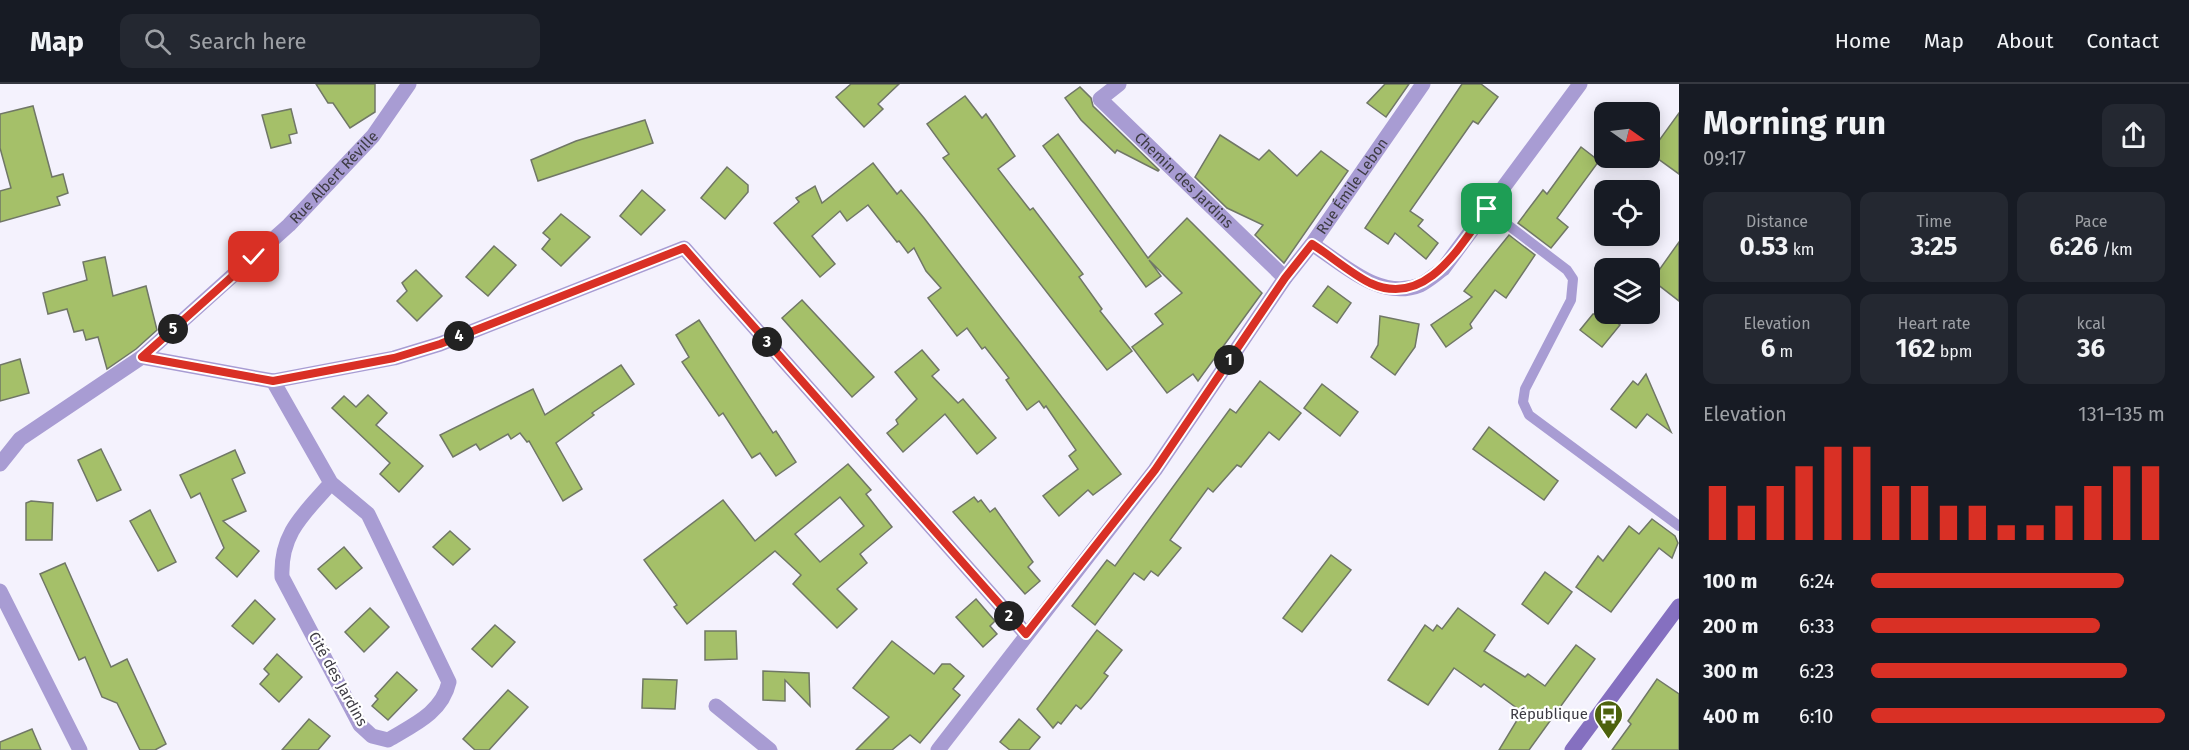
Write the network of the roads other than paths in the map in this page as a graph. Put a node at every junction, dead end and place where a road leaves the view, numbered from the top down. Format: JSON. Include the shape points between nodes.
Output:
{"nodes":[{"id":1,"x":1119,"y":84,"type":"edge"},
{"id":2,"x":1423,"y":84,"type":"edge"},
{"id":3,"x":1580,"y":84,"type":"edge"},
{"id":4,"x":408,"y":85,"type":"edge"},
{"id":5,"x":1487,"y":209,"type":"junction"},
{"id":6,"x":1312,"y":244,"type":"junction"},
{"id":7,"x":1285,"y":278,"type":"junction"},
{"id":8,"x":142,"y":357,"type":"junction"},
{"id":9,"x":273,"y":381,"type":"junction"},
{"id":10,"x":0,"y":464,"type":"edge"},
{"id":11,"x":330,"y":483,"type":"junction"},
{"id":12,"x":1679,"y":526,"type":"edge"},
{"id":13,"x":0,"y":591,"type":"edge"},
{"id":14,"x":1679,"y":606,"type":"edge"},
{"id":15,"x":1026,"y":634,"type":"junction"},
{"id":16,"x":716,"y":706,"type":"dead end"},
{"id":17,"x":80,"y":750,"type":"edge"},
{"id":18,"x":770,"y":750,"type":"edge"},
{"id":19,"x":938,"y":750,"type":"edge"},
{"id":20,"x":1572,"y":750,"type":"edge"}],
"edges":[{"from":1,"to":7,"type":"street","name":"Chemin des Jardins","via":[[1100,99]]},
{"from":2,"to":6,"type":"street","name":"Rue Émile Lebon"},
{"from":3,"to":5,"type":"street"},
{"from":4,"to":8,"type":"street","name":"Rue Albert Réville","via":[[373,136],[289,225]]},
{"from":5,"to":6,"type":"street","via":[[1443,269],[1420,285],[1393,289],[1370,283]]},
{"from":5,"to":12,"type":"lane","via":[[1567,270],[1573,279],[1571,300],[1525,389],[1523,402],[1529,415]]},
{"from":6,"to":7,"type":"street","name":"Rue Émile Lebon"},
{"from":7,"to":15,"type":"street","name":"Rue Émile Lebon","via":[[1155,470]]},
{"from":8,"to":9,"type":"street"},
{"from":8,"to":10,"type":"street","name":"Rue Albert Réville","via":[[20,439]]},
{"from":9,"to":11,"type":"street","name":"Cité des Jardins"},
{"from":9,"to":15,"type":"street","via":[[394,358],[440,344],[684,248]]},
{"from":11,"to":11,"type":"street","name":"Cité des Jardins","via":[[368,514],[449,682],[446,695],[434,712],[388,740],[372,736],[360,725],[282,577],[281,559],[293,526]]},
{"from":13,"to":17,"type":"street"},
{"from":14,"to":20,"type":"main road"},
{"from":15,"to":19,"type":"street","name":"Rue Émile Lebon"},
{"from":16,"to":18,"type":"street"}]}
